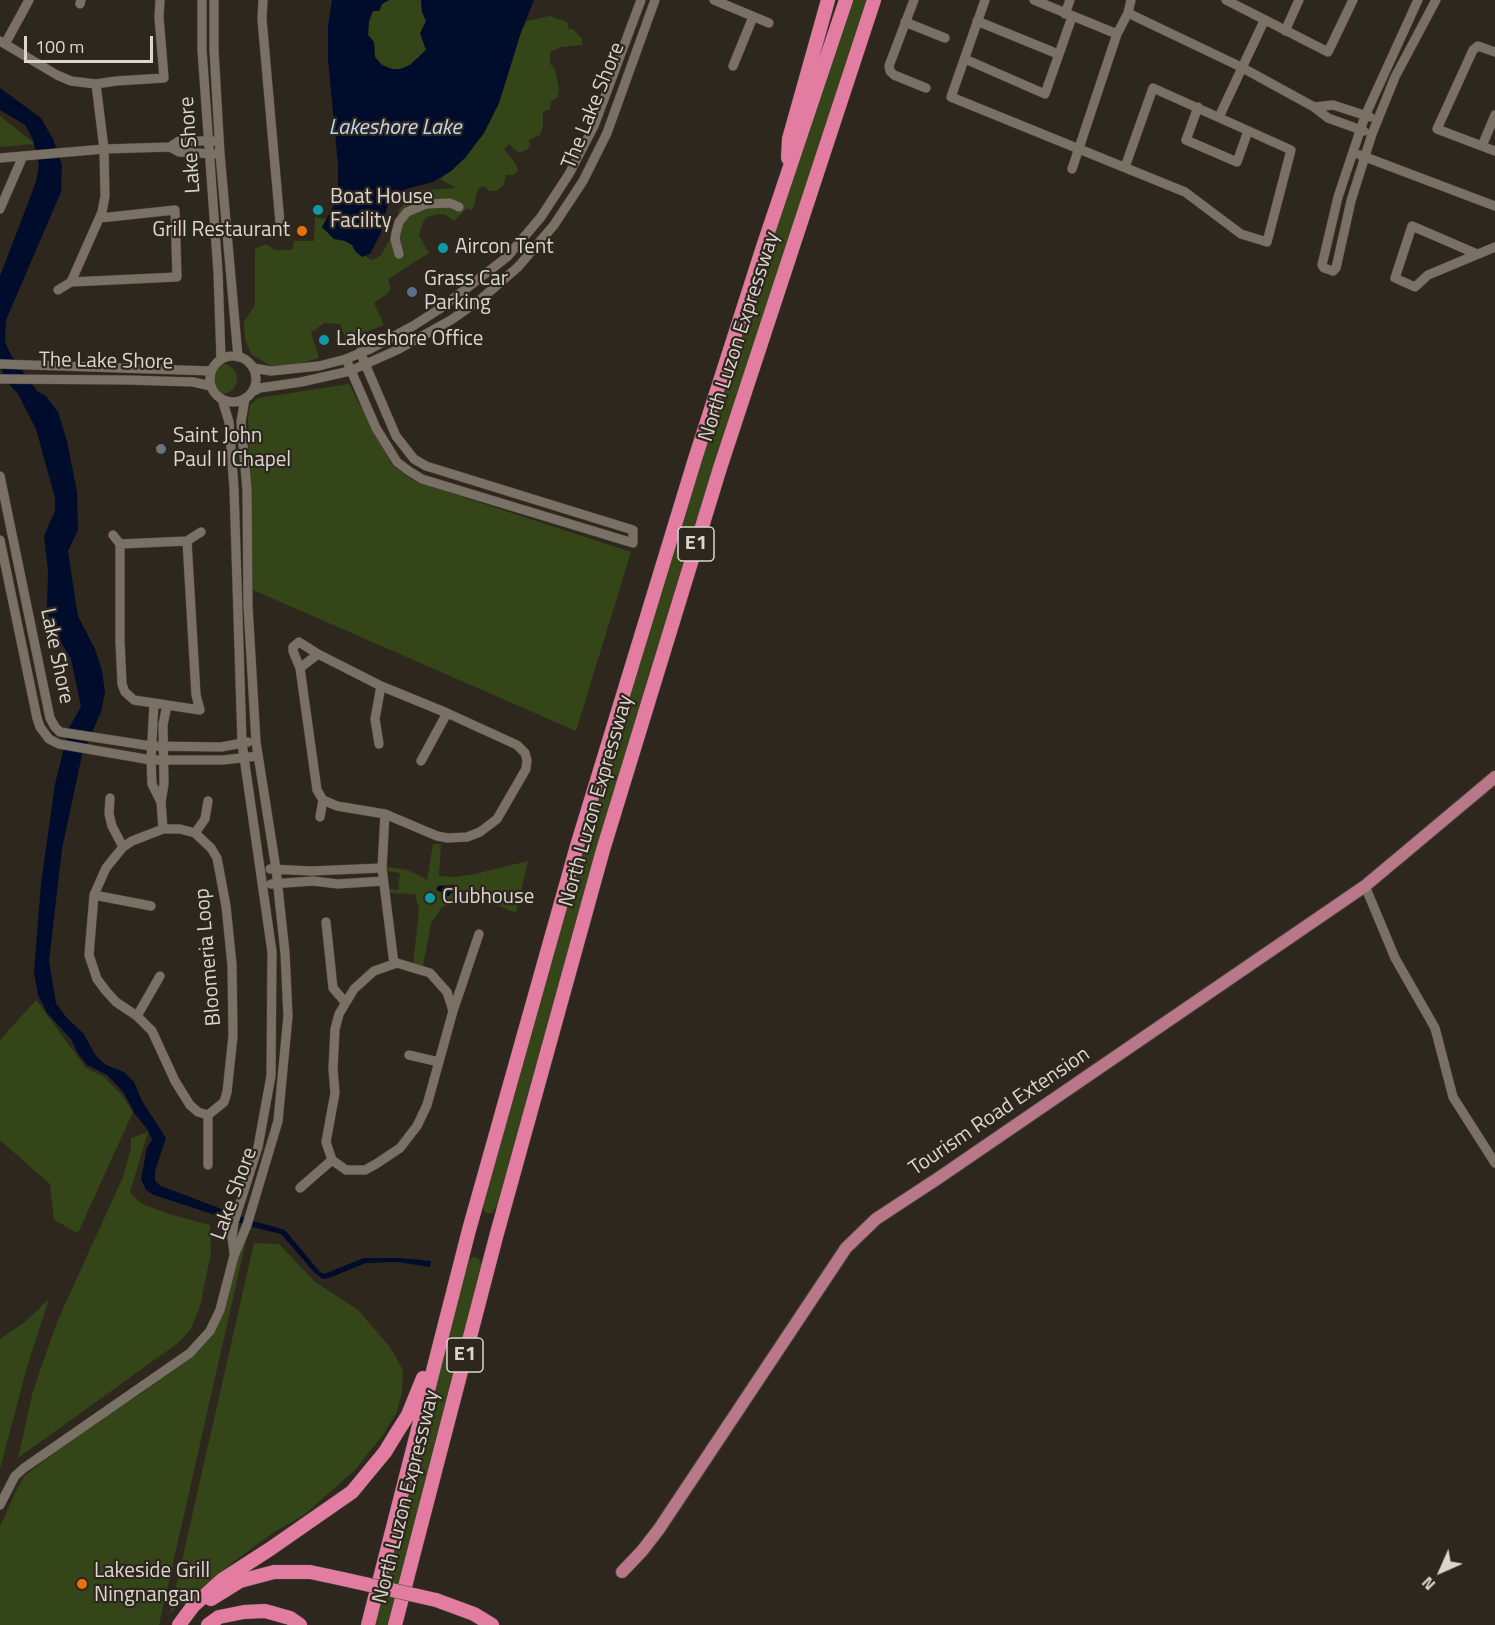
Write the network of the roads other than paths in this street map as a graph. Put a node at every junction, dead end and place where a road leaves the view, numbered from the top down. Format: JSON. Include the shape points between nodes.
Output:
{"nodes":[{"id":1,"x":29,"y":0,"type":"edge"},
{"id":2,"x":160,"y":0,"type":"edge"},
{"id":3,"x":202,"y":0,"type":"edge"},
{"id":4,"x":214,"y":0,"type":"edge"},
{"id":5,"x":263,"y":0,"type":"edge"},
{"id":6,"x":641,"y":0,"type":"edge"},
{"id":7,"x":655,"y":0,"type":"edge"},
{"id":8,"x":714,"y":0,"type":"edge"},
{"id":9,"x":828,"y":0,"type":"edge"},
{"id":10,"x":846,"y":0,"type":"edge"},
{"id":11,"x":874,"y":0,"type":"edge"},
{"id":12,"x":914,"y":0,"type":"edge"},
{"id":13,"x":985,"y":0,"type":"edge"},
{"id":14,"x":1034,"y":0,"type":"edge"},
{"id":15,"x":1070,"y":0,"type":"edge"},
{"id":16,"x":1131,"y":0,"type":"edge"},
{"id":17,"x":1226,"y":0,"type":"edge"},
{"id":18,"x":1299,"y":0,"type":"edge"},
{"id":19,"x":1353,"y":0,"type":"edge"},
{"id":20,"x":1418,"y":0,"type":"edge"},
{"id":21,"x":1436,"y":0,"type":"edge"},
{"id":22,"x":1239,"y":3,"type":"edge"},
{"id":23,"x":1128,"y":13,"type":"junction"},
{"id":24,"x":1068,"y":16,"type":"junction"},
{"id":25,"x":753,"y":17,"type":"junction"},
{"id":26,"x":977,"y":21,"type":"junction"},
{"id":27,"x":1264,"y":21,"type":"junction"},
{"id":28,"x":905,"y":22,"type":"junction"},
{"id":29,"x":769,"y":23,"type":"dead end"},
{"id":30,"x":1285,"y":31,"type":"junction"},
{"id":31,"x":1117,"y":34,"type":"junction"},
{"id":32,"x":945,"y":38,"type":"dead end"},
{"id":33,"x":3,"y":42,"type":"edge"},
{"id":34,"x":1495,"y":52,"type":"edge"},
{"id":35,"x":1058,"y":54,"type":"junction"},
{"id":36,"x":965,"y":59,"type":"junction"},
{"id":37,"x":733,"y":66,"type":"dead end"},
{"id":38,"x":1241,"y":67,"type":"junction"},
{"id":39,"x":96,"y":84,"type":"junction"},
{"id":40,"x":926,"y":88,"type":"dead end"},
{"id":41,"x":1198,"y":107,"type":"junction"},
{"id":42,"x":1314,"y":107,"type":"junction"},
{"id":43,"x":1346,"y":109,"type":"junction"},
{"id":44,"x":1495,"y":115,"type":"edge"},
{"id":45,"x":1365,"y":116,"type":"junction"},
{"id":46,"x":1219,"y":117,"type":"junction"},
{"id":47,"x":1377,"y":120,"type":"junction"},
{"id":48,"x":1340,"y":123,"type":"junction"},
{"id":49,"x":1360,"y":129,"type":"junction"},
{"id":50,"x":1248,"y":130,"type":"junction"},
{"id":51,"x":1372,"y":134,"type":"junction"},
{"id":52,"x":205,"y":141,"type":"junction"},
{"id":53,"x":219,"y":141,"type":"junction"},
{"id":54,"x":1482,"y":146,"type":"junction"},
{"id":55,"x":170,"y":147,"type":"junction"},
{"id":56,"x":1079,"y":148,"type":"junction"},
{"id":57,"x":104,"y":149,"type":"junction"},
{"id":58,"x":1495,"y":151,"type":"edge"},
{"id":59,"x":1353,"y":153,"type":"junction"},
{"id":60,"x":205,"y":154,"type":"junction"},
{"id":61,"x":220,"y":154,"type":"junction"},
{"id":62,"x":23,"y":156,"type":"junction"},
{"id":63,"x":1365,"y":157,"type":"junction"},
{"id":64,"x":0,"y":158,"type":"edge"},
{"id":65,"x":1125,"y":168,"type":"junction"},
{"id":66,"x":1072,"y":169,"type":"dead end"},
{"id":67,"x":787,"y":176,"type":"junction"},
{"id":68,"x":1495,"y":206,"type":"edge"},
{"id":69,"x":459,"y":207,"type":"dead end"},
{"id":70,"x":0,"y":209,"type":"edge"},
{"id":71,"x":100,"y":218,"type":"junction"},
{"id":72,"x":280,"y":223,"type":"dead end"},
{"id":73,"x":1495,"y":247,"type":"edge"},
{"id":74,"x":217,"y":250,"type":"junction"},
{"id":75,"x":229,"y":250,"type":"junction"},
{"id":76,"x":399,"y":254,"type":"dead end"},
{"id":77,"x":1477,"y":254,"type":"junction"},
{"id":78,"x":71,"y":282,"type":"junction"},
{"id":79,"x":471,"y":287,"type":"junction"},
{"id":80,"x":58,"y":290,"type":"dead end"},
{"id":81,"x":481,"y":299,"type":"junction"},
{"id":82,"x":370,"y":349,"type":"junction"},
{"id":83,"x":360,"y":352,"type":"junction"},
{"id":84,"x":238,"y":357,"type":"junction"},
{"id":85,"x":221,"y":359,"type":"junction"},
{"id":86,"x":346,"y":359,"type":"junction"},
{"id":87,"x":370,"y":362,"type":"junction"},
{"id":88,"x":0,"y":364,"type":"edge"},
{"id":89,"x":253,"y":368,"type":"junction"},
{"id":90,"x":211,"y":371,"type":"junction"},
{"id":91,"x":350,"y":371,"type":"junction"},
{"id":92,"x":2,"y":379,"type":"edge"},
{"id":93,"x":212,"y":386,"type":"junction"},
{"id":94,"x":248,"y":395,"type":"junction"},
{"id":95,"x":222,"y":399,"type":"junction"},
{"id":96,"x":426,"y":466,"type":"junction"},
{"id":97,"x":0,"y":476,"type":"edge"},
{"id":98,"x":422,"y":480,"type":"junction"},
{"id":99,"x":201,"y":532,"type":"dead end"},
{"id":100,"x":113,"y":535,"type":"dead end"},
{"id":101,"x":0,"y":540,"type":"edge"},
{"id":102,"x":188,"y":541,"type":"junction"},
{"id":103,"x":120,"y":544,"type":"junction"},
{"id":104,"x":318,"y":654,"type":"junction"},
{"id":105,"x":300,"y":668,"type":"junction"},
{"id":106,"x":381,"y":686,"type":"junction"},
{"id":107,"x":154,"y":704,"type":"junction"},
{"id":108,"x":167,"y":705,"type":"junction"},
{"id":109,"x":447,"y":713,"type":"junction"},
{"id":110,"x":58,"y":730,"type":"junction"},
{"id":111,"x":49,"y":739,"type":"junction"},
{"id":112,"x":256,"y":742,"type":"junction"},
{"id":113,"x":242,"y":743,"type":"junction"},
{"id":114,"x":379,"y":744,"type":"dead end"},
{"id":115,"x":151,"y":746,"type":"junction"},
{"id":116,"x":163,"y":747,"type":"junction"},
{"id":117,"x":258,"y":756,"type":"junction"},
{"id":118,"x":244,"y":757,"type":"junction"},
{"id":119,"x":151,"y":760,"type":"junction"},
{"id":120,"x":164,"y":760,"type":"junction"},
{"id":121,"x":421,"y":761,"type":"dead end"},
{"id":122,"x":1495,"y":777,"type":"edge"},
{"id":123,"x":110,"y":798,"type":"dead end"},
{"id":124,"x":323,"y":800,"type":"junction"},
{"id":125,"x":208,"y":801,"type":"dead end"},
{"id":126,"x":161,"y":802,"type":"junction"},
{"id":127,"x":385,"y":814,"type":"junction"},
{"id":128,"x":320,"y":817,"type":"dead end"},
{"id":129,"x":163,"y":829,"type":"junction"},
{"id":130,"x":195,"y":833,"type":"junction"},
{"id":131,"x":123,"y":847,"type":"junction"},
{"id":132,"x":382,"y":868,"type":"junction"},
{"id":133,"x":261,"y":869,"type":"junction"},
{"id":134,"x":276,"y":869,"type":"junction"},
{"id":135,"x":313,"y":876,"type":"junction"},
{"id":136,"x":383,"y":882,"type":"junction"},
{"id":137,"x":277,"y":883,"type":"junction"},
{"id":138,"x":262,"y":885,"type":"junction"},
{"id":139,"x":1365,"y":886,"type":"junction"},
{"id":140,"x":94,"y":895,"type":"junction"},
{"id":141,"x":151,"y":906,"type":"dead end"},
{"id":142,"x":326,"y":922,"type":"dead end"},
{"id":143,"x":478,"y":934,"type":"dead end"},
{"id":144,"x":393,"y":964,"type":"junction"},
{"id":145,"x":160,"y":976,"type":"dead end"},
{"id":146,"x":345,"y":1002,"type":"junction"},
{"id":147,"x":453,"y":1011,"type":"junction"},
{"id":148,"x":138,"y":1016,"type":"junction"},
{"id":149,"x":409,"y":1055,"type":"dead end"},
{"id":150,"x":439,"y":1062,"type":"junction"},
{"id":151,"x":208,"y":1114,"type":"junction"},
{"id":152,"x":332,"y":1161,"type":"junction"},
{"id":153,"x":1495,"y":1163,"type":"edge"},
{"id":154,"x":208,"y":1165,"type":"dead end"},
{"id":155,"x":300,"y":1188,"type":"dead end"},
{"id":156,"x":234,"y":1256,"type":"junction"},
{"id":157,"x":443,"y":1327,"type":"junction"},
{"id":158,"x":0,"y":1505,"type":"edge"},
{"id":159,"x":622,"y":1572,"type":"dead end"},
{"id":160,"x":396,"y":1622,"type":"edge"},
{"id":161,"x":179,"y":1625,"type":"edge"},
{"id":162,"x":186,"y":1625,"type":"edge"},
{"id":163,"x":208,"y":1625,"type":"edge"},
{"id":164,"x":300,"y":1625,"type":"edge"},
{"id":165,"x":368,"y":1625,"type":"edge"},
{"id":166,"x":492,"y":1625,"type":"edge"}],
"edges":[{"from":1,"to":33,"type":"street"},
{"from":2,"to":39,"type":"street","via":[[164,78]]},
{"from":3,"to":52,"type":"street","name":"Lake Shore"},
{"from":4,"to":53,"type":"street","name":"Lake Shore"},
{"from":5,"to":72,"type":"street"},
{"from":6,"to":79,"type":"street","name":"The Lake Shore","via":[[594,126],[569,174],[542,217],[507,257]]},
{"from":7,"to":81,"type":"street","name":"The Lake Shore","via":[[607,133],[583,181],[554,225],[518,267]]},
{"from":8,"to":25,"type":"street"},
{"from":9,"to":67,"type":"highway","via":[[789,139]]},
{"from":10,"to":67,"type":"highway","name":"North Luzon Expressway","number":"E1"},
{"from":11,"to":160,"type":"highway","name":"North Luzon Expressway","number":"E1","via":[[720,468],[603,850],[493,1248]]},
{"from":12,"to":28,"type":"street"},
{"from":13,"to":26,"type":"street"},
{"from":14,"to":24,"type":"street"},
{"from":15,"to":24,"type":"street"},
{"from":16,"to":23,"type":"street"},
{"from":17,"to":22,"type":"street"},
{"from":18,"to":30,"type":"street"},
{"from":19,"to":30,"type":"street","via":[[1328,52]]},
{"from":20,"to":45,"type":"street"},
{"from":21,"to":47,"type":"street"},
{"from":22,"to":27,"type":"street"},
{"from":23,"to":31,"type":"street"},
{"from":23,"to":38,"type":"street"},
{"from":24,"to":31,"type":"street"},
{"from":24,"to":35,"type":"street"},
{"from":25,"to":29,"type":"street"},
{"from":25,"to":37,"type":"street"},
{"from":26,"to":35,"type":"street"},
{"from":26,"to":36,"type":"street"},
{"from":27,"to":30,"type":"street"},
{"from":27,"to":38,"type":"street"},
{"from":28,"to":32,"type":"street"},
{"from":28,"to":40,"type":"street","via":[[890,71]]},
{"from":31,"to":56,"type":"street"},
{"from":33,"to":39,"type":"street","via":[[57,75]]},
{"from":34,"to":54,"type":"street","via":[[1478,46],[1473,50],[1437,129]]},
{"from":35,"to":36,"type":"street","via":[[1045,94]]},
{"from":36,"to":56,"type":"street","via":[[951,97]]},
{"from":38,"to":42,"type":"street"},
{"from":38,"to":46,"type":"street"},
{"from":39,"to":57,"type":"street"},
{"from":41,"to":46,"type":"street"},
{"from":41,"to":50,"type":"street","via":[[1186,140],[1237,162]]},
{"from":41,"to":65,"type":"street","via":[[1153,88]]},
{"from":42,"to":43,"type":"street","via":[[1333,105]]},
{"from":42,"to":48,"type":"street"},
{"from":43,"to":45,"type":"street"},
{"from":43,"to":48,"type":"street"},
{"from":44,"to":54,"type":"street"},
{"from":45,"to":47,"type":"street"},
{"from":45,"to":49,"type":"street"},
{"from":46,"to":50,"type":"street"},
{"from":47,"to":51,"type":"street"},
{"from":48,"to":49,"type":"street"},
{"from":49,"to":51,"type":"street"},
{"from":49,"to":59,"type":"street"},
{"from":50,"to":65,"type":"street","via":[[1291,150],[1267,242],[1241,234],[1185,192]]},
{"from":51,"to":63,"type":"street"},
{"from":52,"to":53,"type":"street"},
{"from":52,"to":55,"type":"street","via":[[179,141]]},
{"from":52,"to":60,"type":"street","name":"Lake Shore"},
{"from":53,"to":61,"type":"street","name":"Lake Shore"},
{"from":54,"to":58,"type":"street"},
{"from":55,"to":57,"type":"street"},
{"from":55,"to":60,"type":"street","via":[[179,152]]},
{"from":56,"to":65,"type":"street"},
{"from":56,"to":66,"type":"street"},
{"from":57,"to":62,"type":"street"},
{"from":57,"to":71,"type":"street","via":[[105,196]]},
{"from":59,"to":63,"type":"street"},
{"from":59,"to":63,"type":"street","via":[[1322,265],[1333,271]]},
{"from":60,"to":61,"type":"street"},
{"from":60,"to":74,"type":"street","name":"Lake Shore"},
{"from":61,"to":75,"type":"street","name":"Lake Shore"},
{"from":62,"to":64,"type":"street"},
{"from":62,"to":70,"type":"street"},
{"from":63,"to":68,"type":"street"},
{"from":67,"to":157,"type":"highway","name":"North Luzon Expressway","number":"E1","via":[[694,459],[610,735]]},
{"from":69,"to":76,"type":"street","via":[[450,203],[426,204],[407,212],[396,233]]},
{"from":71,"to":78,"type":"street"},
{"from":71,"to":78,"type":"street","via":[[175,210],[177,277]]},
{"from":73,"to":77,"type":"street"},
{"from":74,"to":75,"type":"street"},
{"from":74,"to":85,"type":"street","name":"Lake Shore"},
{"from":75,"to":84,"type":"street","name":"Lake Shore"},
{"from":77,"to":77,"type":"street","via":[[1412,226],[1395,278],[1415,287],[1428,275]]},
{"from":78,"to":80,"type":"street"},
{"from":79,"to":81,"type":"street"},
{"from":79,"to":82,"type":"street","name":"The Lake Shore"},
{"from":81,"to":87,"type":"street","name":"The Lake Shore","via":[[438,327]]},
{"from":82,"to":83,"type":"street","name":"The Lake Shore"},
{"from":82,"to":87,"type":"street"},
{"from":83,"to":86,"type":"street","name":"The Lake Shore"},
{"from":83,"to":87,"type":"street"},
{"from":84,"to":85,"type":"street"},
{"from":84,"to":89,"type":"street"},
{"from":85,"to":90,"type":"street"},
{"from":86,"to":89,"type":"street","name":"The Lake Shore","via":[[306,367]]},
{"from":86,"to":91,"type":"street"},
{"from":87,"to":91,"type":"street","name":"The Lake Shore"},
{"from":87,"to":96,"type":"street","via":[[396,436],[414,459]]},
{"from":88,"to":90,"type":"street","name":"The Lake Shore"},
{"from":89,"to":94,"type":"street","via":[[256,383]]},
{"from":90,"to":93,"type":"street"},
{"from":91,"to":94,"type":"street","name":"The Lake Shore","via":[[260,388]]},
{"from":91,"to":98,"type":"street","via":[[387,447],[397,462]]},
{"from":92,"to":93,"type":"street","name":"The Lake Shore","via":[[171,381]]},
{"from":93,"to":95,"type":"street"},
{"from":94,"to":95,"type":"street","via":[[234,402]]},
{"from":94,"to":112,"type":"street","name":"Lake Shore","via":[[241,422]]},
{"from":95,"to":113,"type":"street","name":"Lake Shore","via":[[229,422],[234,488]]},
{"from":96,"to":98,"type":"street"},
{"from":96,"to":98,"type":"street","via":[[633,530],[633,543]]},
{"from":97,"to":110,"type":"street","name":"Lake Shore","via":[[50,718]]},
{"from":99,"to":102,"type":"street"},
{"from":100,"to":103,"type":"street"},
{"from":101,"to":111,"type":"street","name":"Lake Shore","via":[[37,718]]},
{"from":102,"to":103,"type":"street"},
{"from":102,"to":108,"type":"street","via":[[200,710]]},
{"from":103,"to":107,"type":"street","via":[[122,684],[134,700]]},
{"from":104,"to":105,"type":"street"},
{"from":104,"to":105,"type":"street","via":[[296,643],[293,651]]},
{"from":104,"to":106,"type":"street"},
{"from":105,"to":124,"type":"street","via":[[317,790]]},
{"from":106,"to":109,"type":"street"},
{"from":106,"to":114,"type":"street","via":[[375,719]]},
{"from":107,"to":108,"type":"street"},
{"from":107,"to":115,"type":"street"},
{"from":108,"to":116,"type":"street"},
{"from":109,"to":121,"type":"street"},
{"from":109,"to":127,"type":"street","via":[[517,745],[525,753],[526,769],[507,805],[490,826],[467,837],[437,836]]},
{"from":110,"to":111,"type":"street"},
{"from":110,"to":115,"type":"street","name":"Lake Shore"},
{"from":111,"to":119,"type":"street"},
{"from":112,"to":113,"type":"street","name":"Lake Shore"},
{"from":112,"to":117,"type":"street","name":"Lake Shore"},
{"from":113,"to":116,"type":"street","name":"Lake Shore"},
{"from":113,"to":118,"type":"street","name":"Lake Shore"},
{"from":115,"to":116,"type":"street","name":"Lake Shore"},
{"from":115,"to":119,"type":"street"},
{"from":116,"to":120,"type":"street"},
{"from":117,"to":118,"type":"street"},
{"from":117,"to":134,"type":"street","name":"Lake Shore"},
{"from":118,"to":120,"type":"street"},
{"from":118,"to":133,"type":"street","name":"Lake Shore"},
{"from":119,"to":120,"type":"street"},
{"from":119,"to":126,"type":"street","via":[[152,784]]},
{"from":120,"to":126,"type":"street"},
{"from":122,"to":139,"type":"main road","name":"Tourism Road Extension"},
{"from":123,"to":131,"type":"street","via":[[109,814]]},
{"from":124,"to":127,"type":"street"},
{"from":124,"to":128,"type":"street"},
{"from":125,"to":130,"type":"street","via":[[205,819]]},
{"from":126,"to":129,"type":"street"},
{"from":127,"to":132,"type":"street"},
{"from":129,"to":130,"type":"street"},
{"from":129,"to":131,"type":"street"},
{"from":130,"to":151,"type":"street","name":"Bloomeria Loop","via":[[218,858],[232,965],[233,1036],[227,1092],[224,1102]]},
{"from":131,"to":140,"type":"street","via":[[106,868]]},
{"from":132,"to":135,"type":"street"},
{"from":132,"to":136,"type":"street"},
{"from":133,"to":134,"type":"street"},
{"from":133,"to":138,"type":"street","name":"Lake Shore"},
{"from":134,"to":135,"type":"street"},
{"from":134,"to":137,"type":"street","name":"Lake Shore"},
{"from":135,"to":136,"type":"street","via":[[338,884]]},
{"from":135,"to":137,"type":"street"},
{"from":136,"to":144,"type":"street"},
{"from":137,"to":138,"type":"street"},
{"from":137,"to":156,"type":"street","name":"Lake Shore","via":[[288,1016],[278,1121]]},
{"from":138,"to":156,"type":"street","name":"Lake Shore","via":[[272,952],[271,1076],[258,1147],[234,1222]]},
{"from":139,"to":153,"type":"street","via":[[1395,958],[1435,1028],[1453,1097]]},
{"from":139,"to":159,"type":"main road","name":"Tourism Road Extension","via":[[876,1219],[846,1248],[659,1529]]},
{"from":140,"to":141,"type":"street"},
{"from":140,"to":148,"type":"street","via":[[89,954],[94,973],[116,1002]]},
{"from":142,"to":146,"type":"street","via":[[333,988]]},
{"from":143,"to":147,"type":"street"},
{"from":144,"to":146,"type":"street","via":[[374,971]]},
{"from":144,"to":147,"type":"street","via":[[430,973],[447,992]]},
{"from":145,"to":148,"type":"street"},
{"from":146,"to":152,"type":"street","via":[[335,1029],[335,1093],[326,1142]]},
{"from":147,"to":150,"type":"street"},
{"from":148,"to":151,"type":"street","via":[[152,1031],[190,1105]]},
{"from":149,"to":150,"type":"street"},
{"from":150,"to":152,"type":"street","via":[[427,1105],[400,1148],[365,1170],[346,1170]]},
{"from":151,"to":154,"type":"street"},
{"from":152,"to":155,"type":"street"},
{"from":156,"to":158,"type":"street","via":[[220,1310],[200,1344],[34,1460],[15,1476]]},
{"from":157,"to":161,"type":"highway","via":[[408,1415],[385,1452],[352,1492],[222,1580],[193,1606]]},
{"from":157,"to":165,"type":"highway","name":"North Luzon Expressway","number":"E1"},
{"from":162,"to":166,"type":"highway","bridge":true,"via":[[210,1599],[232,1585],[257,1576],[292,1571],[436,1600]]},
{"from":163,"to":164,"type":"highway","via":[[219,1617],[265,1611]]}]}
